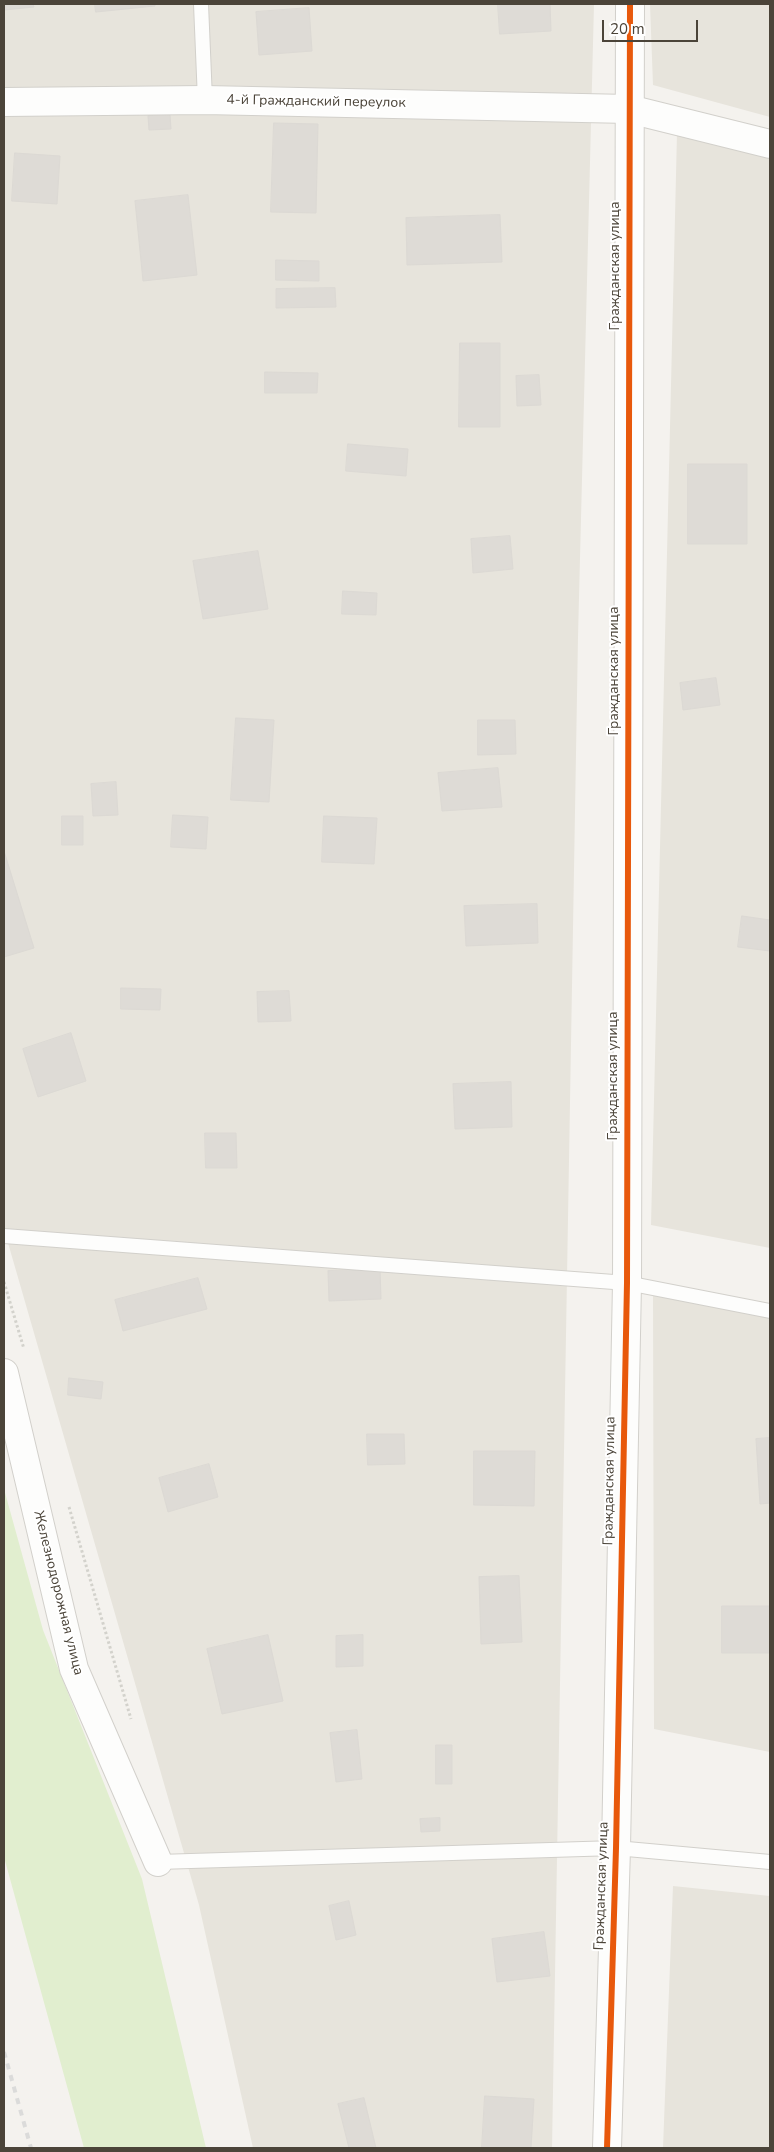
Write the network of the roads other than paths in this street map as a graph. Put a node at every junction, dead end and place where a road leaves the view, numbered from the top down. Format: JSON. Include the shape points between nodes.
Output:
{"nodes":[{"id":1,"x":201,"y":4,"type":"edge"},
{"id":2,"x":630,"y":4,"type":"edge"},
{"id":3,"x":205,"y":100,"type":"junction"},
{"id":4,"x":4,"y":102,"type":"edge"},
{"id":5,"x":629,"y":109,"type":"junction"},
{"id":6,"x":770,"y":144,"type":"edge"},
{"id":7,"x":4,"y":1236,"type":"edge"},
{"id":8,"x":626,"y":1283,"type":"junction"},
{"id":9,"x":770,"y":1311,"type":"edge"},
{"id":10,"x":4,"y":1373,"type":"edge"},
{"id":11,"x":616,"y":1848,"type":"junction"},
{"id":12,"x":158,"y":1862,"type":"joint"},
{"id":13,"x":770,"y":1862,"type":"edge"},
{"id":14,"x":607,"y":2148,"type":"edge"}],
"edges":[{"from":1,"to":3,"type":"lane"},
{"from":2,"to":5,"type":"street","name":"Гражданская улица"},
{"from":3,"to":4,"type":"street","name":"4-й Гражданский переулок"},
{"from":3,"to":5,"type":"street","name":"4-й Гражданский переулок"},
{"from":5,"to":6,"type":"street","name":"4-й Гражданский переулок"},
{"from":5,"to":8,"type":"street","name":"Гражданская улица"},
{"from":7,"to":8,"type":"lane"},
{"from":8,"to":9,"type":"lane"},
{"from":8,"to":11,"type":"street","name":"Гражданская улица"},
{"from":10,"to":12,"type":"street","name":"Железнодорожная улица","via":[[74,1669]]},
{"from":11,"to":12,"type":"lane"},
{"from":11,"to":13,"type":"lane"},
{"from":11,"to":14,"type":"street","name":"Гражданская улица"}]}
